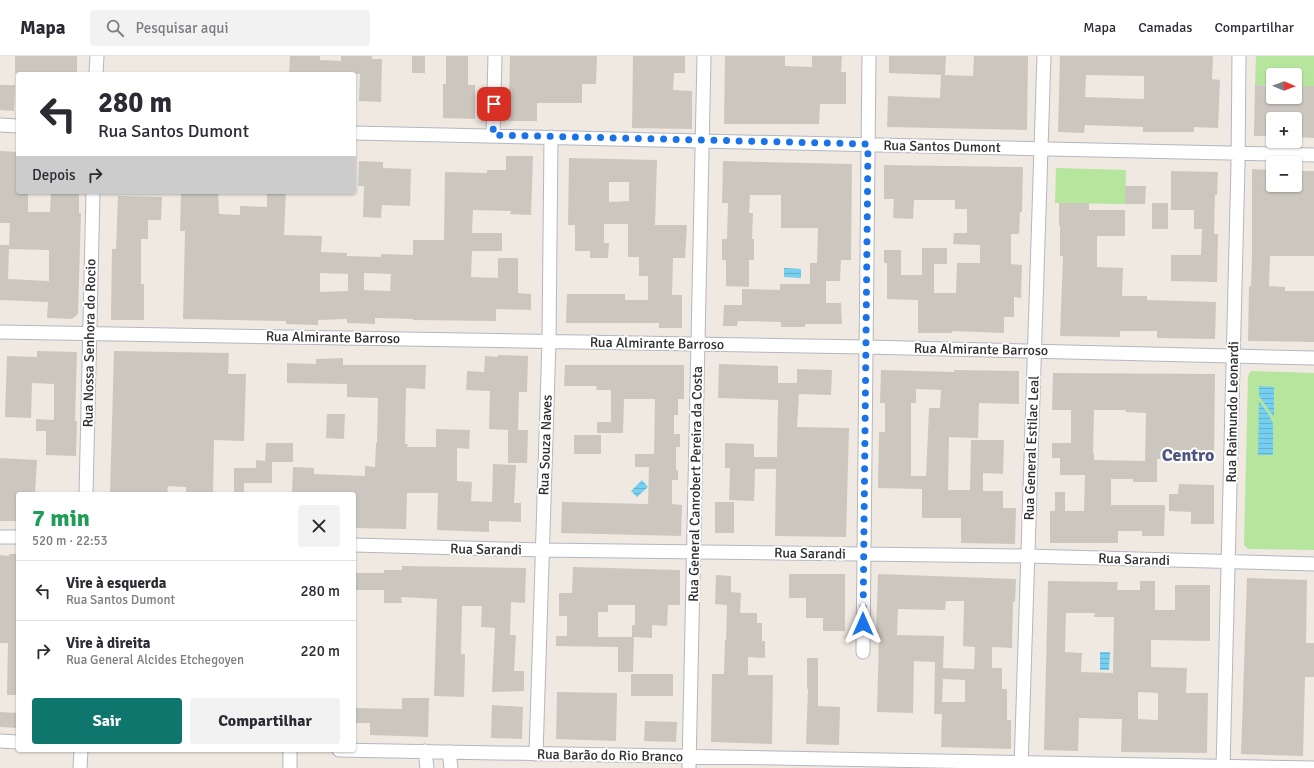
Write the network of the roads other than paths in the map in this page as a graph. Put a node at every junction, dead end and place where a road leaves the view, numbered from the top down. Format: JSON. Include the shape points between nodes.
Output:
{"nodes":[{"id":1,"x":97,"y":56,"type":"edge"},
{"id":2,"x":495,"y":56,"type":"edge"},
{"id":3,"x":704,"y":56,"type":"edge"},
{"id":4,"x":869,"y":56,"type":"edge"},
{"id":5,"x":1044,"y":56,"type":"edge"},
{"id":6,"x":1239,"y":56,"type":"edge"},
{"id":7,"x":96,"y":72,"type":"edge"},
{"id":8,"x":0,"y":125,"type":"edge"},
{"id":9,"x":16,"y":126,"type":"edge"},
{"id":10,"x":356,"y":132,"type":"edge"},
{"id":11,"x":493,"y":135,"type":"junction"},
{"id":12,"x":551,"y":137,"type":"junction"},
{"id":13,"x":702,"y":141,"type":"junction"},
{"id":14,"x":868,"y":144,"type":"junction"},
{"id":15,"x":1040,"y":149,"type":"junction"},
{"id":16,"x":1238,"y":153,"type":"junction"},
{"id":17,"x":1314,"y":155,"type":"edge"},
{"id":18,"x":93,"y":194,"type":"edge"},
{"id":19,"x":0,"y":332,"type":"edge"},
{"id":20,"x":90,"y":333,"type":"junction"},
{"id":21,"x":549,"y":341,"type":"junction"},
{"id":22,"x":698,"y":344,"type":"junction"},
{"id":23,"x":866,"y":347,"type":"junction"},
{"id":24,"x":1034,"y":350,"type":"junction"},
{"id":25,"x":1233,"y":356,"type":"junction"},
{"id":26,"x":1314,"y":358,"type":"edge"},
{"id":27,"x":86,"y":492,"type":"edge"},
{"id":28,"x":0,"y":537,"type":"edge"},
{"id":29,"x":16,"y":537,"type":"edge"},
{"id":30,"x":356,"y":546,"type":"edge"},
{"id":31,"x":542,"y":550,"type":"junction"},
{"id":32,"x":694,"y":551,"type":"junction"},
{"id":33,"x":864,"y":555,"type":"junction"},
{"id":34,"x":1027,"y":556,"type":"junction"},
{"id":35,"x":1228,"y":562,"type":"junction"},
{"id":36,"x":1314,"y":564,"type":"edge"},
{"id":37,"x":863,"y":652,"type":"dead end"},
{"id":38,"x":0,"y":741,"type":"edge"},
{"id":39,"x":16,"y":742,"type":"edge"},
{"id":40,"x":356,"y":750,"type":"edge"},
{"id":41,"x":425,"y":751,"type":"junction"},
{"id":42,"x":81,"y":752,"type":"edge"},
{"id":43,"x":290,"y":752,"type":"edge"},
{"id":44,"x":449,"y":752,"type":"junction"},
{"id":45,"x":536,"y":754,"type":"junction"},
{"id":46,"x":689,"y":762,"type":"edge"},
{"id":47,"x":852,"y":763,"type":"edge"},
{"id":48,"x":1021,"y":765,"type":"edge"},
{"id":49,"x":1222,"y":767,"type":"edge"},
{"id":50,"x":80,"y":768,"type":"edge"},
{"id":51,"x":290,"y":768,"type":"edge"},
{"id":52,"x":427,"y":768,"type":"edge"},
{"id":53,"x":451,"y":768,"type":"edge"},
{"id":54,"x":1313,"y":768,"type":"edge"}],
"edges":[{"from":1,"to":7,"type":"street"},
{"from":2,"to":11,"type":"street"},
{"from":3,"to":13,"type":"street","name":"Rua General Canrobert Pereira da Costa"},
{"from":4,"to":14,"type":"street"},
{"from":5,"to":15,"type":"street","name":"Rua General Estilac Leal"},
{"from":6,"to":16,"type":"street","name":"Rua Raimundo Leonardi"},
{"from":8,"to":9,"type":"street"},
{"from":10,"to":11,"type":"street","name":"Rua Santos Dumont"},
{"from":11,"to":12,"type":"street","name":"Rua Santos Dumont"},
{"from":12,"to":13,"type":"street","name":"Rua Santos Dumont"},
{"from":12,"to":21,"type":"street","name":"Rua Souza Naves"},
{"from":13,"to":14,"type":"street","name":"Rua Santos Dumont"},
{"from":13,"to":22,"type":"street","name":"Rua General Canrobert Pereira da Costa"},
{"from":14,"to":15,"type":"street","name":"Rua Santos Dumont"},
{"from":14,"to":23,"type":"street"},
{"from":15,"to":16,"type":"street","name":"Rua Santos Dumont"},
{"from":15,"to":24,"type":"street","name":"Rua General Estilac Leal"},
{"from":16,"to":17,"type":"street","name":"Rua Santos Dumont"},
{"from":16,"to":25,"type":"street","name":"Rua Raimundo Leonardi"},
{"from":18,"to":20,"type":"street","name":"Rua Nossa Senhora do Rocio"},
{"from":19,"to":20,"type":"street","name":"Rua Almirante Barroso"},
{"from":20,"to":21,"type":"street","name":"Rua Almirante Barroso"},
{"from":20,"to":27,"type":"street","name":"Rua Nossa Senhora do Rocio"},
{"from":21,"to":22,"type":"street","name":"Rua Almirante Barroso"},
{"from":21,"to":31,"type":"street","name":"Rua Souza Naves"},
{"from":22,"to":23,"type":"street","name":"Rua Almirante Barroso"},
{"from":22,"to":32,"type":"street","name":"Rua General Canrobert Pereira da Costa"},
{"from":23,"to":24,"type":"street","name":"Rua Almirante Barroso"},
{"from":23,"to":33,"type":"street"},
{"from":24,"to":25,"type":"street","name":"Rua Almirante Barroso"},
{"from":24,"to":34,"type":"street","name":"Rua General Estilac Leal"},
{"from":25,"to":26,"type":"street","name":"Rua Almirante Barroso"},
{"from":25,"to":35,"type":"street","name":"Rua Raimundo Leonardi"},
{"from":28,"to":29,"type":"street"},
{"from":30,"to":31,"type":"street","name":"Rua Sarandi"},
{"from":31,"to":32,"type":"street","name":"Rua Sarandi"},
{"from":31,"to":45,"type":"street","name":"Rua Souza Naves"},
{"from":32,"to":33,"type":"street","name":"Rua Sarandi"},
{"from":32,"to":46,"type":"street","name":"Rua General Canrobert Pereira da Costa"},
{"from":33,"to":34,"type":"street","name":"Rua Sarandi"},
{"from":33,"to":37,"type":"street"},
{"from":34,"to":35,"type":"street","name":"Rua Sarandi"},
{"from":34,"to":48,"type":"street","name":"Rua General Estilac Leal"},
{"from":35,"to":36,"type":"street","name":"Rua Sarandi"},
{"from":35,"to":49,"type":"street","name":"Rua Raimundo Leonardi"},
{"from":38,"to":39,"type":"street"},
{"from":40,"to":41,"type":"street","name":"Rua Barão do Rio Branco"},
{"from":41,"to":44,"type":"street","name":"Rua Barão do Rio Branco"},
{"from":41,"to":52,"type":"street"},
{"from":42,"to":50,"type":"street"},
{"from":43,"to":51,"type":"street"},
{"from":44,"to":45,"type":"street","name":"Rua Barão do Rio Branco"},
{"from":44,"to":53,"type":"street"},
{"from":45,"to":46,"type":"street","name":"Rua Barão do Rio Branco"},
{"from":46,"to":47,"type":"street","name":"Rua Barão do Rio Branco"},
{"from":47,"to":48,"type":"street","name":"Rua Barão do Rio Branco"},
{"from":48,"to":49,"type":"street","name":"Rua Barão do Rio Branco"},
{"from":49,"to":54,"type":"street","name":"Rua Barão do Rio Branco"}]}
